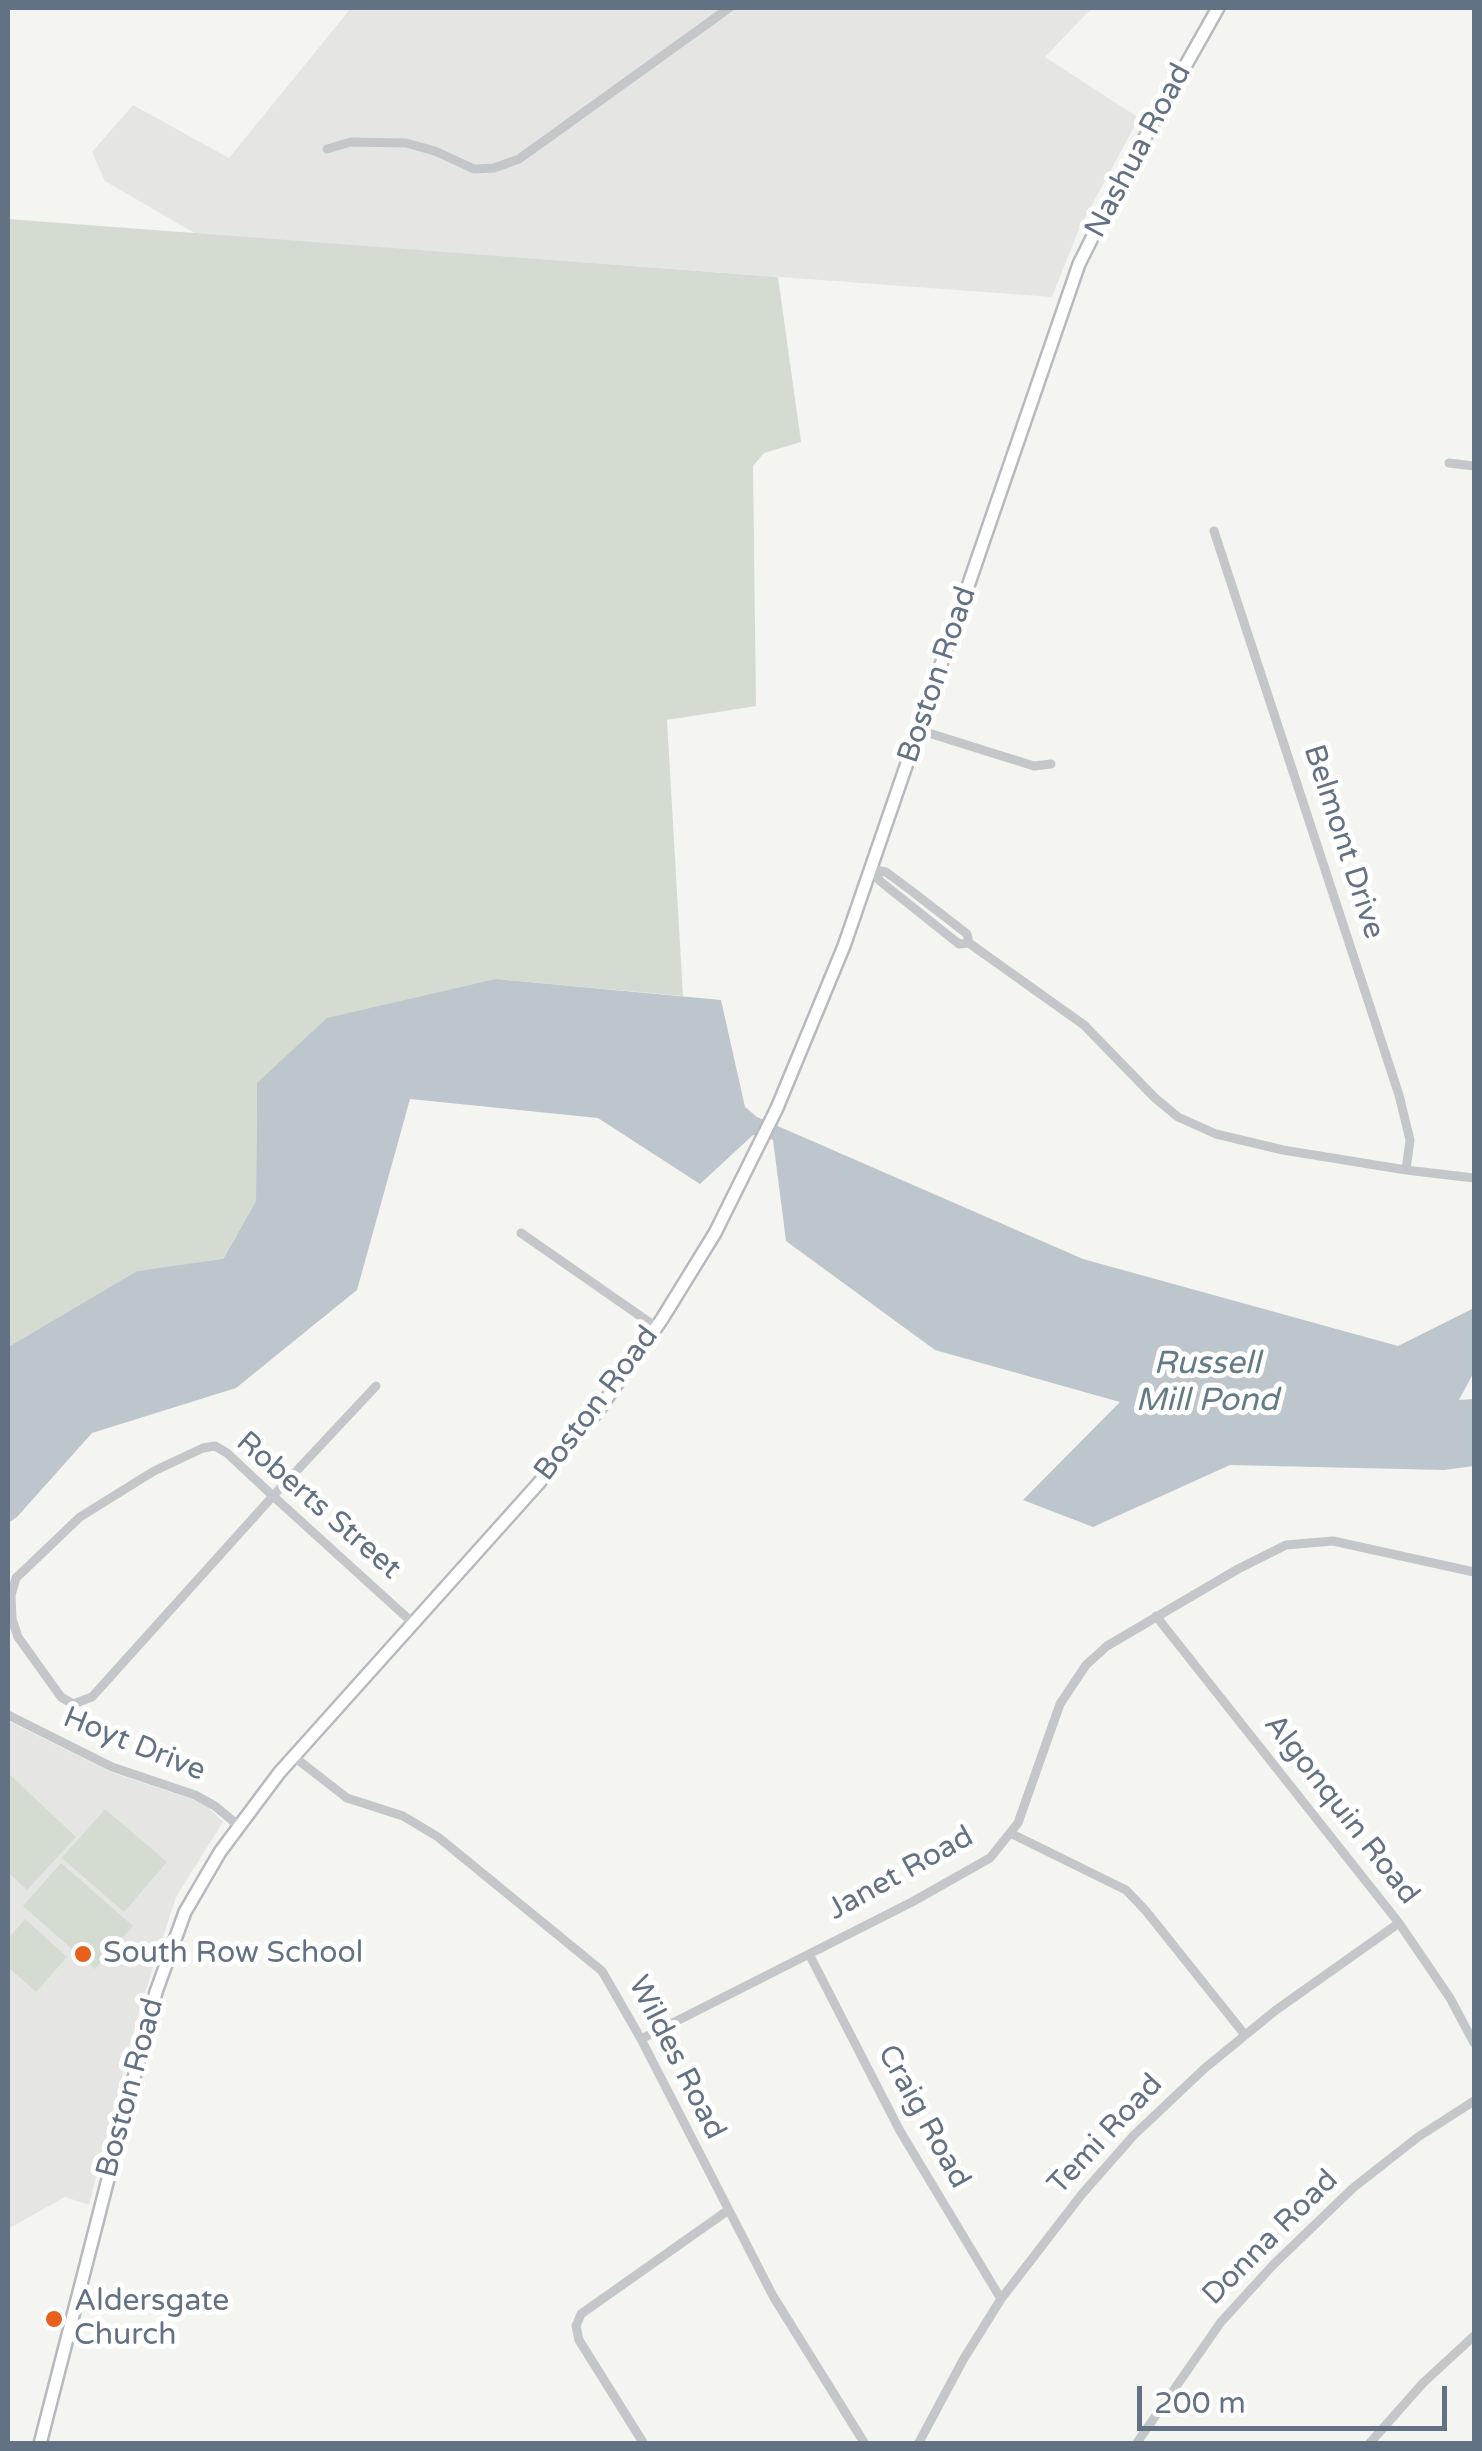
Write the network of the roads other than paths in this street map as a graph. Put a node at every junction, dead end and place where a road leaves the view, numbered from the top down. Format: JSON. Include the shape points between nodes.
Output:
{"nodes":[{"id":1,"x":729,"y":8,"type":"edge"},
{"id":2,"x":1218,"y":8,"type":"edge"},
{"id":3,"x":328,"y":149,"type":"dead end"},
{"id":4,"x":1066,"y":298,"type":"joint"},
{"id":5,"x":1449,"y":463,"type":"dead end"},
{"id":6,"x":1474,"y":466,"type":"edge"},
{"id":7,"x":1214,"y":532,"type":"dead end"},
{"id":8,"x":919,"y":730,"type":"junction"},
{"id":9,"x":1052,"y":764,"type":"dead end"},
{"id":10,"x":871,"y":869,"type":"junction"},
{"id":11,"x":1406,"y":1170,"type":"junction"},
{"id":12,"x":1474,"y":1178,"type":"edge"},
{"id":13,"x":521,"y":1234,"type":"dead end"},
{"id":14,"x":656,"y":1327,"type":"junction"},
{"id":15,"x":376,"y":1386,"type":"dead end"},
{"id":16,"x":274,"y":1496,"type":"junction"},
{"id":17,"x":1474,"y":1572,"type":"edge"},
{"id":18,"x":1156,"y":1616,"type":"junction"},
{"id":19,"x":414,"y":1624,"type":"junction"},
{"id":20,"x":8,"y":1715,"type":"edge"},
{"id":21,"x":293,"y":1756,"type":"junction"},
{"id":22,"x":239,"y":1826,"type":"junction"},
{"id":23,"x":1010,"y":1833,"type":"junction"},
{"id":24,"x":1399,"y":1924,"type":"junction"},
{"id":25,"x":809,"y":1954,"type":"junction"},
{"id":26,"x":1474,"y":2017,"type":"edge"},
{"id":27,"x":1464,"y":2023,"type":"junction"},
{"id":28,"x":1245,"y":2035,"type":"junction"},
{"id":29,"x":641,"y":2039,"type":"junction"},
{"id":30,"x":1474,"y":2043,"type":"edge"},
{"id":31,"x":1474,"y":2101,"type":"edge"},
{"id":32,"x":727,"y":2211,"type":"junction"},
{"id":33,"x":1001,"y":2300,"type":"junction"},
{"id":34,"x":1474,"y":2336,"type":"edge"},
{"id":35,"x":40,"y":2444,"type":"edge"},
{"id":36,"x":644,"y":2444,"type":"edge"},
{"id":37,"x":866,"y":2444,"type":"edge"},
{"id":38,"x":918,"y":2444,"type":"edge"},
{"id":39,"x":1136,"y":2444,"type":"edge"},
{"id":40,"x":1369,"y":2444,"type":"edge"}],
"edges":[{"from":1,"to":3,"type":"street","via":[[519,159],[494,168],[474,169],[406,144],[351,142]]},
{"from":2,"to":4,"type":"main road","name":"Nashua Road","via":[[1121,180]]},
{"from":4,"to":8,"type":"main road","name":"Boston Road"},
{"from":5,"to":6,"type":"street"},
{"from":7,"to":11,"type":"street","name":"Belmont Drive","via":[[1399,1095],[1410,1140]]},
{"from":8,"to":9,"type":"street","via":[[1034,766]]},
{"from":8,"to":10,"type":"main road","name":"Boston Road"},
{"from":10,"to":11,"type":"street","via":[[886,872],[970,943],[1084,1024],[1178,1117],[1283,1150]]},
{"from":10,"to":14,"type":"main road","name":"Boston Road","via":[[770,1122],[715,1232]]},
{"from":11,"to":12,"type":"street"},
{"from":13,"to":14,"type":"street"},
{"from":14,"to":19,"type":"main road","name":"Boston Road","via":[[600,1408]]},
{"from":15,"to":16,"type":"street"},
{"from":16,"to":16,"type":"street","name":"Roberts Street","via":[[215,1446],[154,1471],[80,1517],[16,1578],[11,1595],[18,1637],[61,1697],[76,1703],[92,1698]]},
{"from":16,"to":19,"type":"street","name":"Roberts Street"},
{"from":17,"to":18,"type":"street","name":"Janet Road","via":[[1333,1542],[1286,1545]]},
{"from":18,"to":23,"type":"street","name":"Janet Road","via":[[1107,1646],[1077,1678],[1060,1704]]},
{"from":18,"to":24,"type":"street","name":"Algonquin Road"},
{"from":19,"to":21,"type":"main road","name":"Boston Road"},
{"from":20,"to":22,"type":"street","name":"Hoyt Drive","via":[[112,1767],[194,1796]]},
{"from":21,"to":22,"type":"main road","name":"Boston Road"},
{"from":21,"to":29,"type":"street","name":"Wildes Road","via":[[346,1798],[403,1816],[438,1837],[572,1944],[602,1971]]},
{"from":22,"to":35,"type":"main road","name":"Boston Road","via":[[200,1881],[156,1992]]},
{"from":23,"to":25,"type":"street","name":"Janet Road","via":[[990,1858],[955,1880]]},
{"from":23,"to":28,"type":"street","via":[[1126,1890]]},
{"from":24,"to":27,"type":"street","name":"Algonquin Road"},
{"from":24,"to":28,"type":"street","name":"Temi Road"},
{"from":25,"to":29,"type":"street","name":"Janet Road"},
{"from":25,"to":33,"type":"street","name":"Craig Road","via":[[900,2131]]},
{"from":26,"to":27,"type":"street"},
{"from":27,"to":30,"type":"street","name":"Algonquin Road"},
{"from":28,"to":33,"type":"street","name":"Temi Road","via":[[1134,2135]]},
{"from":29,"to":32,"type":"street","name":"Wildes Road"},
{"from":31,"to":39,"type":"street","name":"Donna Road","via":[[1353,2188],[1274,2264],[1222,2322]]},
{"from":32,"to":36,"type":"street","via":[[581,2314],[576,2326]]},
{"from":32,"to":37,"type":"street","name":"Wildes Road"},
{"from":33,"to":38,"type":"street","name":"Temi Road"},
{"from":34,"to":40,"type":"street"}]}
